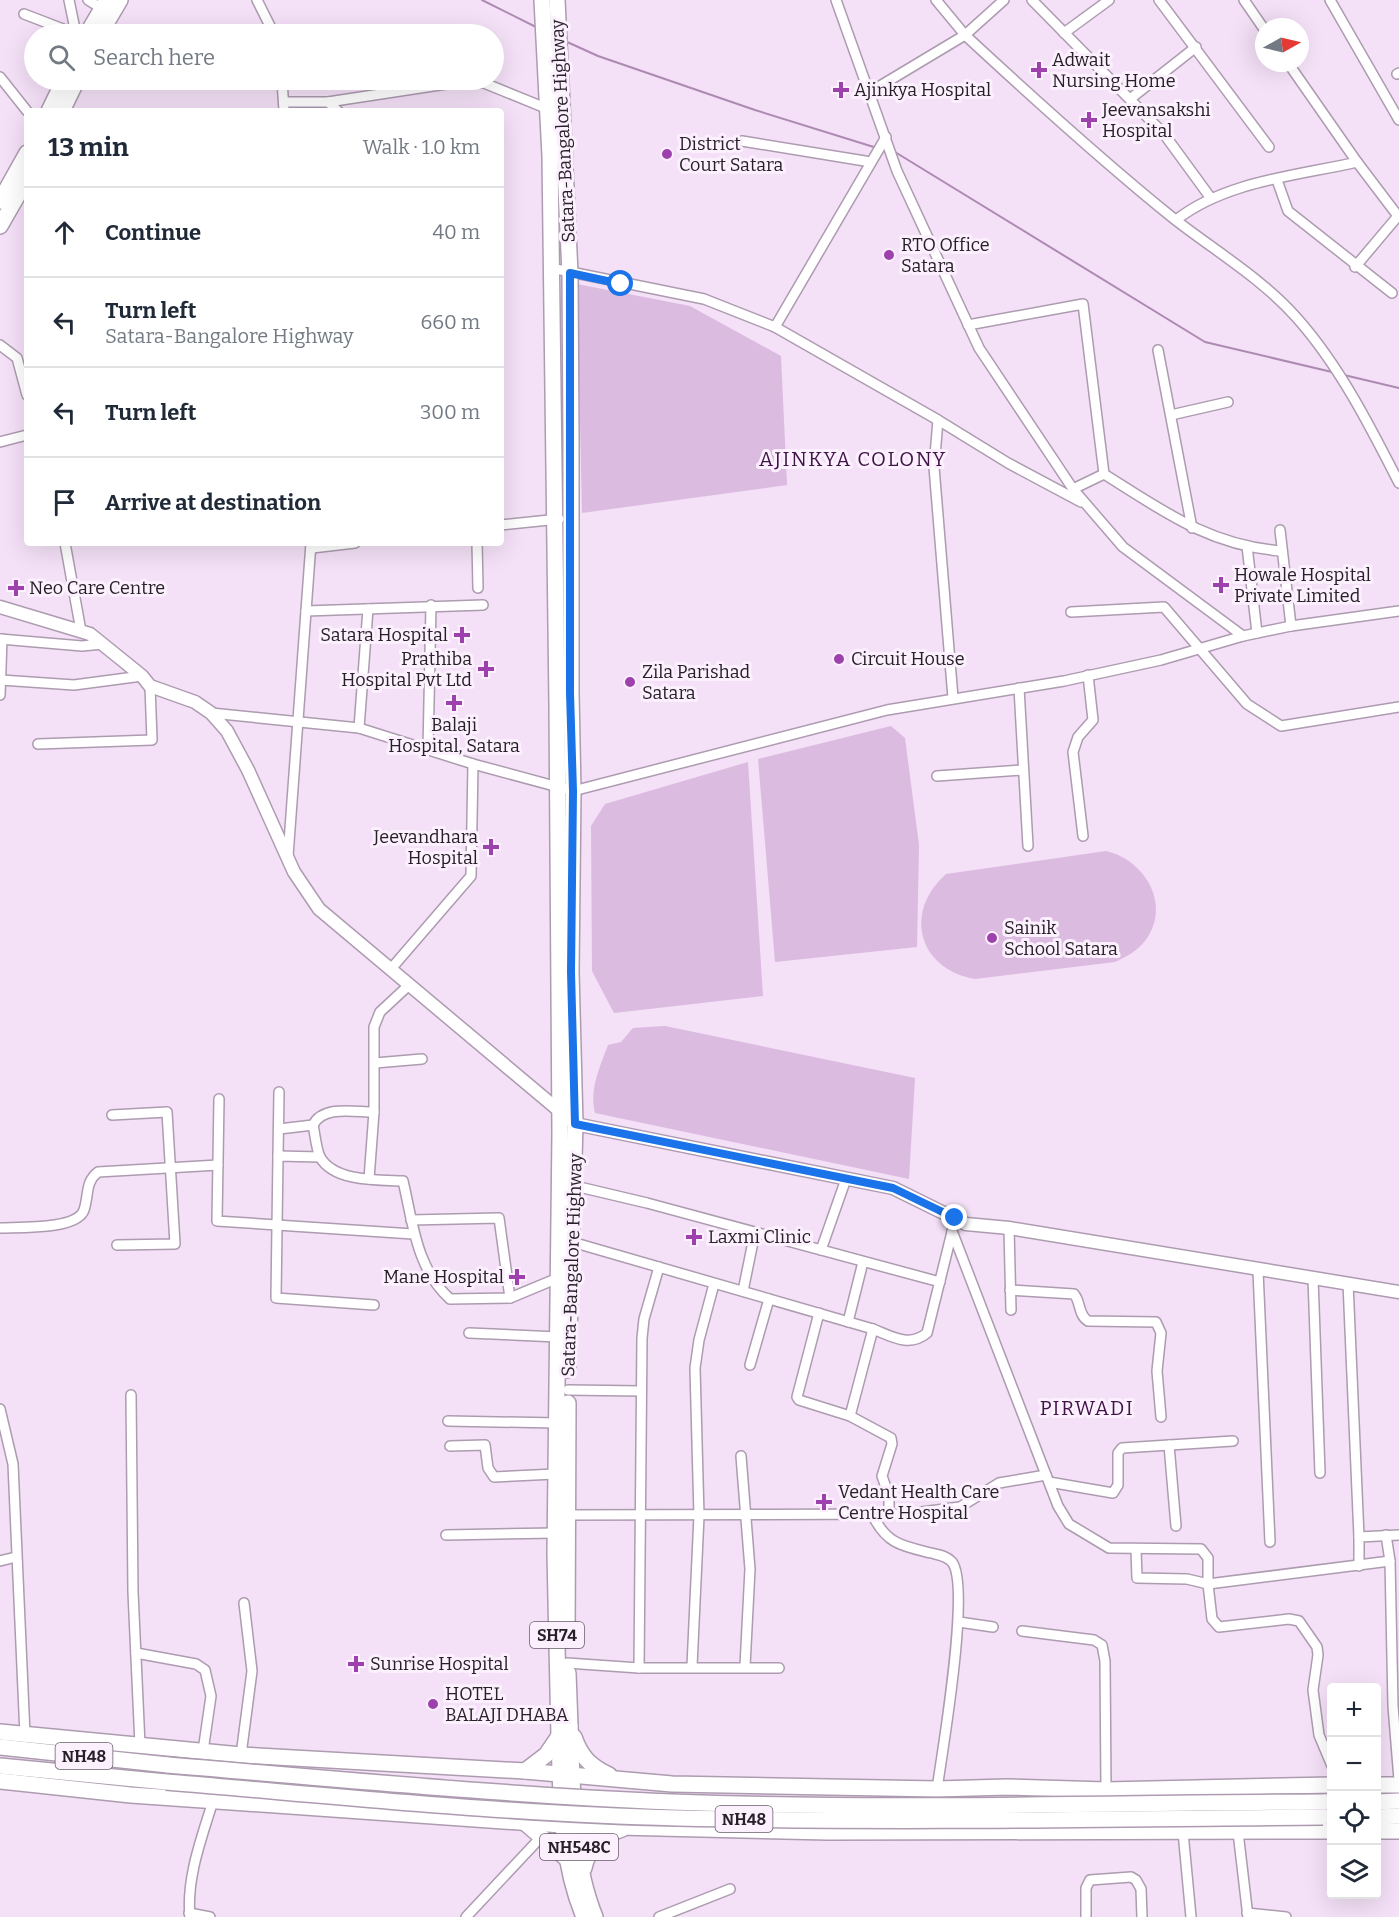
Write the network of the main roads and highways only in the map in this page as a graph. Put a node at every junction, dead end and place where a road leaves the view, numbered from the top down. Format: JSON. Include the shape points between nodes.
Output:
{"nodes":[{"id":1,"x":120,"y":0,"type":"edge"},
{"id":2,"x":542,"y":0,"type":"edge"},
{"id":3,"x":557,"y":0,"type":"edge"},
{"id":4,"x":102,"y":5,"type":"edge"},
{"id":5,"x":92,"y":24,"type":"edge"},
{"id":6,"x":101,"y":24,"type":"edge"},
{"id":7,"x":59,"y":90,"type":"edge"},
{"id":8,"x":72,"y":90,"type":"edge"},
{"id":9,"x":50,"y":108,"type":"edge"},
{"id":10,"x":63,"y":108,"type":"edge"},
{"id":11,"x":24,"y":158,"type":"edge"},
{"id":12,"x":24,"y":184,"type":"edge"},
{"id":13,"x":0,"y":201,"type":"edge"},
{"id":14,"x":0,"y":226,"type":"edge"},
{"id":15,"x":562,"y":1515,"type":"junction"},
{"id":16,"x":565,"y":1731,"type":"junction"},
{"id":17,"x":0,"y":1732,"type":"edge"},
{"id":18,"x":0,"y":1747,"type":"edge"},
{"id":19,"x":0,"y":1766,"type":"edge"},
{"id":20,"x":450,"y":1766,"type":"junction"},
{"id":21,"x":525,"y":1771,"type":"junction"},
{"id":22,"x":566,"y":1774,"type":"junction"},
{"id":23,"x":613,"y":1777,"type":"junction"},
{"id":24,"x":0,"y":1781,"type":"edge"},
{"id":25,"x":1327,"y":1785,"type":"edge"},
{"id":26,"x":1381,"y":1785,"type":"edge"},
{"id":27,"x":1399,"y":1785,"type":"edge"},
{"id":28,"x":1381,"y":1802,"type":"edge"},
{"id":29,"x":1399,"y":1802,"type":"edge"},
{"id":30,"x":1327,"y":1810,"type":"edge"},
{"id":31,"x":448,"y":1816,"type":"junction"},
{"id":32,"x":1399,"y":1816,"type":"edge"},
{"id":33,"x":1381,"y":1817,"type":"edge"},
{"id":34,"x":524,"y":1821,"type":"junction"},
{"id":35,"x":569,"y":1826,"type":"junction"},
{"id":36,"x":627,"y":1828,"type":"junction"},
{"id":37,"x":1327,"y":1832,"type":"edge"},
{"id":38,"x":1381,"y":1832,"type":"edge"},
{"id":39,"x":1399,"y":1832,"type":"edge"},
{"id":40,"x":567,"y":1859,"type":"junction"},
{"id":41,"x":585,"y":1887,"type":"junction"},
{"id":42,"x":584,"y":1917,"type":"edge"},
{"id":43,"x":595,"y":1917,"type":"edge"}],
"edges":[{"from":1,"to":4,"type":"main road"},
{"from":2,"to":15,"type":"main road","name":"Satara-Bangalore Highway","number":"SH74","via":[[548,109],[554,519],[559,1111],[555,1474]]},
{"from":3,"to":15,"type":"main road","name":"Satara-Bangalore Highway","number":"SH74","via":[[570,273],[571,972],[575,1124]]},
{"from":4,"to":5,"type":"main road"},
{"from":4,"to":6,"type":"main road"},
{"from":7,"to":9,"type":"main road"},
{"from":8,"to":10,"type":"main road"},
{"from":11,"to":13,"type":"main road"},
{"from":12,"to":14,"type":"main road"},
{"from":15,"to":16,"type":"main road","name":"Satara-Bangalore Highway","number":"SH74"},
{"from":15,"to":16,"type":"main road","name":"Satara-Bangalore Highway","number":"SH74","via":[[556,1533]]},
{"from":16,"to":21,"type":"main road","via":[[546,1755]]},
{"from":16,"to":22,"type":"main road","name":"Satara-Bangalore Highway","number":"SH74"},
{"from":16,"to":23,"type":"main road","via":[[584,1759]]},
{"from":17,"to":20,"type":"main road","via":[[241,1755]]},
{"from":18,"to":30,"type":"main road","number":"NH48","bridge":true,"via":[[503,1794],[675,1802]]},
{"from":19,"to":30,"type":"main road","number":"NH48","bridge":true,"via":[[502,1810],[674,1818],[828,1821]]},
{"from":20,"to":21,"type":"main road"},
{"from":20,"to":31,"type":"main road"},
{"from":21,"to":22,"type":"main road"},
{"from":22,"to":23,"type":"main road"},
{"from":22,"to":35,"type":"main road","number":"NH548C"},
{"from":23,"to":25,"type":"main road","via":[[672,1784],[937,1790]]},
{"from":24,"to":31,"type":"main road"},
{"from":26,"to":27,"type":"main road"},
{"from":28,"to":29,"type":"main road"},
{"from":31,"to":34,"type":"main road"},
{"from":32,"to":33,"type":"main road"},
{"from":34,"to":35,"type":"main road"},
{"from":34,"to":40,"type":"main road"},
{"from":35,"to":36,"type":"main road"},
{"from":35,"to":40,"type":"main road","number":"NH548C"},
{"from":35,"to":41,"type":"main road","number":"NH548C"},
{"from":36,"to":37,"type":"main road"},
{"from":36,"to":41,"type":"main road","via":[[613,1832],[590,1850],[584,1867]]},
{"from":38,"to":39,"type":"main road"},
{"from":40,"to":42,"type":"main road","number":"NH548C"},
{"from":41,"to":43,"type":"main road","number":"NH548C"}]}
